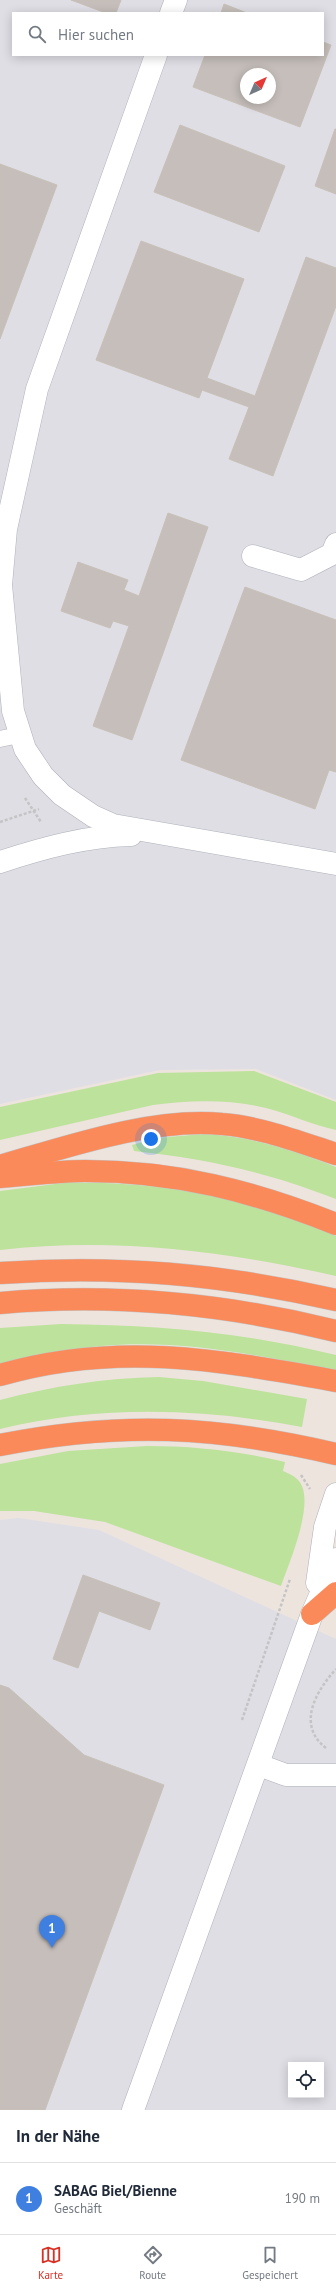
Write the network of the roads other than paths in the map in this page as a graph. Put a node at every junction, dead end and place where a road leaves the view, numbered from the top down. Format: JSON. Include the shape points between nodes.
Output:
{"nodes":[{"id":1,"x":176,"y":0,"type":"edge"},
{"id":2,"x":171,"y":12,"type":"edge"},
{"id":3,"x":156,"y":56,"type":"edge"},
{"id":4,"x":336,"y":544,"type":"edge"},
{"id":5,"x":253,"y":556,"type":"dead end"},
{"id":6,"x":9,"y":737,"type":"edge"},
{"id":7,"x":164,"y":834,"type":"junction"},
{"id":8,"x":0,"y":862,"type":"edge"},
{"id":9,"x":336,"y":864,"type":"edge"},
{"id":10,"x":336,"y":1154,"type":"edge"},
{"id":11,"x":0,"y":1166,"type":"edge"},
{"id":12,"x":0,"y":1177,"type":"edge"},
{"id":13,"x":336,"y":1224,"type":"edge"},
{"id":14,"x":0,"y":1273,"type":"edge"},
{"id":15,"x":336,"y":1300,"type":"edge"},
{"id":16,"x":0,"y":1303,"type":"edge"},
{"id":17,"x":336,"y":1331,"type":"edge"},
{"id":18,"x":0,"y":1375,"type":"edge"},
{"id":19,"x":336,"y":1381,"type":"edge"},
{"id":20,"x":0,"y":1445,"type":"edge"},
{"id":21,"x":336,"y":1454,"type":"edge"},
{"id":22,"x":336,"y":1494,"type":"edge"},
{"id":23,"x":336,"y":1559,"type":"edge"},
{"id":24,"x":336,"y":1593,"type":"edge"},
{"id":25,"x":312,"y":1614,"type":"junction"},
{"id":26,"x":259,"y":1765,"type":"junction"},
{"id":27,"x":333,"y":1775,"type":"edge"},
{"id":28,"x":133,"y":2110,"type":"edge"}],
"edges":[{"from":1,"to":2,"type":"street"},
{"from":3,"to":6,"type":"street","via":[[37,390],[6,529],[1,585],[13,711]]},
{"from":4,"to":5,"type":"street","via":[[332,554],[301,570]]},
{"from":6,"to":7,"type":"street","via":[[25,749],[43,776],[62,795],[93,816],[113,825]]},
{"from":7,"to":8,"type":"street","via":[[99,837],[36,850]]},
{"from":7,"to":9,"type":"street"},
{"from":10,"to":11,"type":"highway","via":[[245,1127],[221,1123],[129,1132]]},
{"from":12,"to":13,"type":"highway","via":[[83,1171],[175,1177],[268,1198]]},
{"from":14,"to":15,"type":"highway","via":[[99,1270],[202,1275],[251,1282]]},
{"from":16,"to":17,"type":"highway","via":[[74,1299],[186,1304],[246,1311]]},
{"from":18,"to":19,"type":"highway","via":[[88,1358],[164,1356],[215,1360]]},
{"from":20,"to":21,"type":"highway","via":[[76,1432],[164,1429],[215,1432],[275,1440]]},
{"from":22,"to":25,"type":"street","via":[[325,1527]]},
{"from":23,"to":25,"type":"street"},
{"from":24,"to":25,"type":"highway"},
{"from":25,"to":26,"type":"street"},
{"from":26,"to":27,"type":"street","via":[[286,1775]]},
{"from":26,"to":28,"type":"street"}]}
